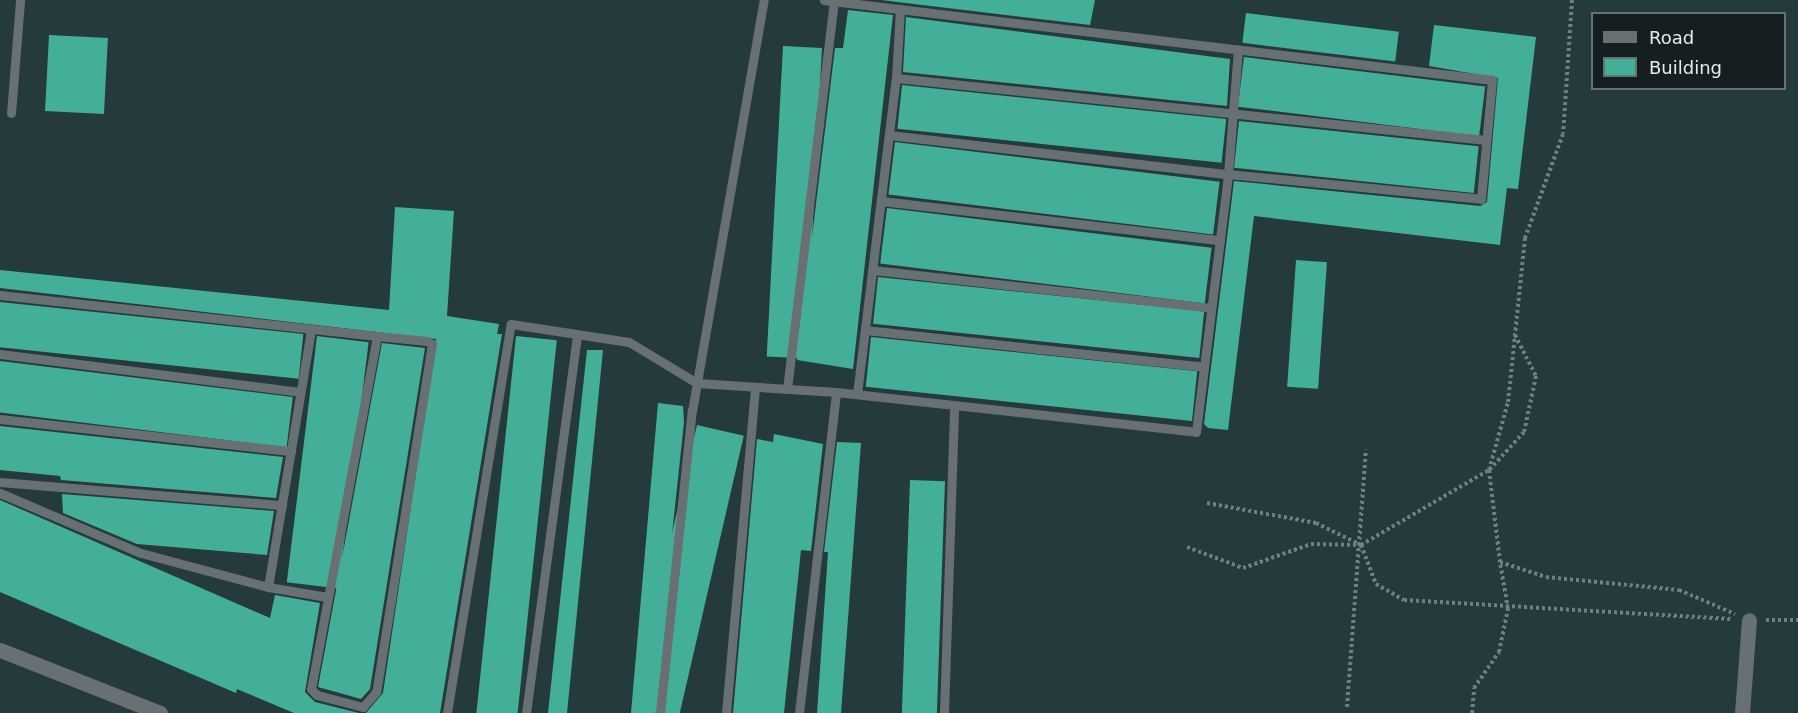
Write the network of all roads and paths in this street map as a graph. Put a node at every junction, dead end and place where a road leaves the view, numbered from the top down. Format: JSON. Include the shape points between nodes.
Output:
{"nodes":[{"id":1,"x":20,"y":0,"type":"edge"},
{"id":2,"x":764,"y":0,"type":"edge"},
{"id":3,"x":1572,"y":0,"type":"edge"},
{"id":4,"x":829,"y":1,"type":"edge"},
{"id":5,"x":900,"y":9,"type":"junction"},
{"id":6,"x":1238,"y":49,"type":"junction"},
{"id":7,"x":896,"y":78,"type":"junction"},
{"id":8,"x":11,"y":113,"type":"dead end"},
{"id":9,"x":1233,"y":114,"type":"junction"},
{"id":10,"x":889,"y":135,"type":"junction"},
{"id":11,"x":1486,"y":140,"type":"junction"},
{"id":12,"x":1228,"y":174,"type":"junction"},
{"id":13,"x":881,"y":201,"type":"junction"},
{"id":14,"x":1220,"y":240,"type":"junction"},
{"id":15,"x":873,"y":270,"type":"junction"},
{"id":16,"x":0,"y":295,"type":"edge"},
{"id":17,"x":1211,"y":308,"type":"junction"},
{"id":18,"x":311,"y":329,"type":"junction"},
{"id":19,"x":865,"y":330,"type":"junction"},
{"id":20,"x":577,"y":334,"type":"junction"},
{"id":21,"x":1515,"y":335,"type":"junction"},
{"id":22,"x":377,"y":336,"type":"junction"},
{"id":23,"x":0,"y":354,"type":"edge"},
{"id":24,"x":1204,"y":367,"type":"junction"},
{"id":25,"x":697,"y":383,"type":"junction"},
{"id":26,"x":755,"y":387,"type":"junction"},
{"id":27,"x":787,"y":389,"type":"junction"},
{"id":28,"x":300,"y":392,"type":"junction"},
{"id":29,"x":836,"y":392,"type":"junction"},
{"id":30,"x":857,"y":394,"type":"junction"},
{"id":31,"x":954,"y":405,"type":"junction"},
{"id":32,"x":0,"y":419,"type":"edge"},
{"id":33,"x":1366,"y":450,"type":"dead end"},
{"id":34,"x":291,"y":451,"type":"junction"},
{"id":35,"x":1490,"y":470,"type":"junction"},
{"id":36,"x":0,"y":482,"type":"edge"},
{"id":37,"x":0,"y":493,"type":"edge"},
{"id":38,"x":1207,"y":503,"type":"dead end"},
{"id":39,"x":282,"y":505,"type":"junction"},
{"id":40,"x":1361,"y":545,"type":"junction"},
{"id":41,"x":1187,"y":547,"type":"dead end"},
{"id":42,"x":1500,"y":562,"type":"junction"},
{"id":43,"x":268,"y":587,"type":"junction"},
{"id":44,"x":327,"y":597,"type":"junction"},
{"id":45,"x":1508,"y":609,"type":"junction"},
{"id":46,"x":1749,"y":620,"type":"junction"},
{"id":47,"x":1798,"y":620,"type":"edge"},
{"id":48,"x":0,"y":650,"type":"edge"},
{"id":49,"x":1347,"y":707,"type":"dead end"},
{"id":50,"x":155,"y":712,"type":"edge"},
{"id":51,"x":447,"y":713,"type":"edge"},
{"id":52,"x":526,"y":713,"type":"edge"},
{"id":53,"x":660,"y":713,"type":"edge"},
{"id":54,"x":726,"y":713,"type":"edge"},
{"id":55,"x":799,"y":713,"type":"edge"},
{"id":56,"x":944,"y":713,"type":"edge"},
{"id":57,"x":1472,"y":713,"type":"edge"},
{"id":58,"x":1742,"y":713,"type":"edge"}],
"edges":[{"from":1,"to":8,"type":"lane"},
{"from":2,"to":25,"type":"lane"},
{"from":3,"to":21,"type":"path","via":[[1563,134],[1525,238]]},
{"from":4,"to":5,"type":"lane"},
{"from":4,"to":27,"type":"lane"},
{"from":5,"to":6,"type":"lane"},
{"from":5,"to":7,"type":"lane"},
{"from":6,"to":9,"type":"lane"},
{"from":6,"to":11,"type":"lane","via":[[1492,80]]},
{"from":7,"to":9,"type":"lane"},
{"from":7,"to":10,"type":"lane"},
{"from":9,"to":11,"type":"lane"},
{"from":9,"to":12,"type":"lane"},
{"from":10,"to":12,"type":"lane"},
{"from":10,"to":13,"type":"lane"},
{"from":11,"to":12,"type":"lane","via":[[1481,199]]},
{"from":12,"to":14,"type":"lane"},
{"from":13,"to":14,"type":"lane"},
{"from":13,"to":15,"type":"lane"},
{"from":14,"to":17,"type":"lane"},
{"from":15,"to":17,"type":"lane"},
{"from":15,"to":19,"type":"lane"},
{"from":16,"to":18,"type":"lane"},
{"from":17,"to":24,"type":"lane"},
{"from":18,"to":22,"type":"lane"},
{"from":18,"to":28,"type":"lane"},
{"from":19,"to":24,"type":"lane"},
{"from":19,"to":30,"type":"lane"},
{"from":20,"to":25,"type":"lane","via":[[629,342]]},
{"from":20,"to":51,"type":"lane","via":[[511,324]]},
{"from":20,"to":52,"type":"lane"},
{"from":21,"to":35,"type":"path","via":[[1508,402]]},
{"from":21,"to":35,"type":"path","via":[[1536,376],[1524,432]]},
{"from":22,"to":44,"type":"lane"},
{"from":22,"to":44,"type":"lane","via":[[427,341],[435,354],[376,692],[363,707],[317,695],[311,689]]},
{"from":23,"to":28,"type":"lane"},
{"from":24,"to":31,"type":"lane","via":[[1196,432]]},
{"from":25,"to":26,"type":"lane"},
{"from":25,"to":53,"type":"lane"},
{"from":26,"to":27,"type":"lane"},
{"from":26,"to":54,"type":"lane"},
{"from":27,"to":29,"type":"lane"},
{"from":28,"to":34,"type":"lane"},
{"from":29,"to":30,"type":"lane"},
{"from":29,"to":55,"type":"lane"},
{"from":30,"to":31,"type":"lane"},
{"from":31,"to":56,"type":"lane"},
{"from":32,"to":34,"type":"lane"},
{"from":33,"to":40,"type":"path"},
{"from":34,"to":39,"type":"lane"},
{"from":35,"to":40,"type":"path"},
{"from":35,"to":42,"type":"path"},
{"from":36,"to":39,"type":"lane"},
{"from":37,"to":43,"type":"lane","via":[[141,553]]},
{"from":38,"to":40,"type":"path","via":[[1316,523]]},
{"from":39,"to":43,"type":"lane"},
{"from":40,"to":41,"type":"path","via":[[1311,544],[1243,568]]},
{"from":40,"to":45,"type":"path","via":[[1376,585],[1404,600]]},
{"from":40,"to":49,"type":"path"},
{"from":42,"to":45,"type":"path"},
{"from":42,"to":46,"type":"path","via":[[1546,577],[1679,590]]},
{"from":43,"to":44,"type":"lane"},
{"from":45,"to":46,"type":"path"},
{"from":45,"to":57,"type":"path","via":[[1500,652],[1474,688]]},
{"from":46,"to":47,"type":"path"},
{"from":46,"to":58,"type":"street"},
{"from":48,"to":50,"type":"street"}]}
